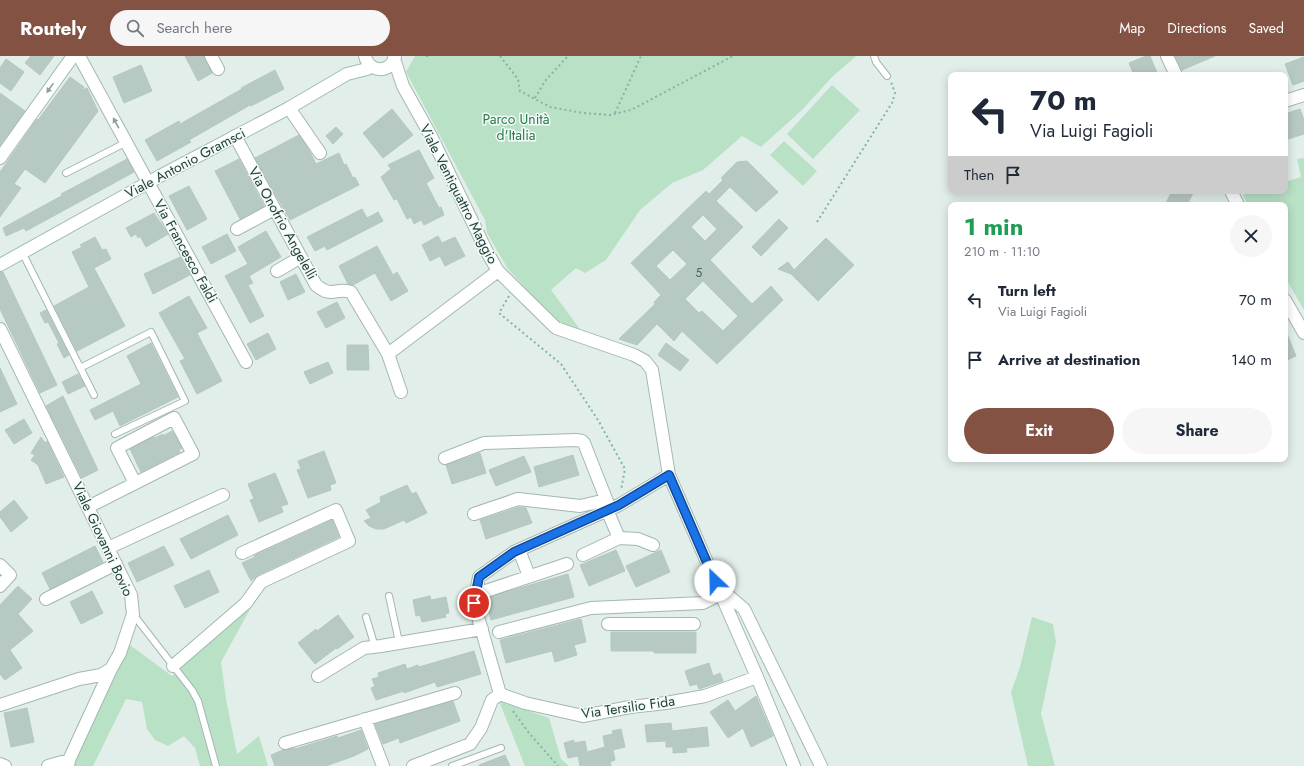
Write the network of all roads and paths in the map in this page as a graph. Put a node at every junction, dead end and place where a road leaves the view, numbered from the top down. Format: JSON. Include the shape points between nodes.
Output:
{"nodes":[{"id":1,"x":73,"y":56,"type":"edge"},
{"id":2,"x":79,"y":56,"type":"edge"},
{"id":3,"x":211,"y":56,"type":"edge"},
{"id":4,"x":500,"y":56,"type":"edge"},
{"id":5,"x":568,"y":56,"type":"edge"},
{"id":6,"x":641,"y":56,"type":"edge"},
{"id":7,"x":733,"y":56,"type":"edge"},
{"id":8,"x":874,"y":56,"type":"edge"},
{"id":9,"x":1167,"y":56,"type":"edge"},
{"id":10,"x":395,"y":57,"type":"edge"},
{"id":11,"x":367,"y":60,"type":"edge"},
{"id":12,"x":218,"y":69,"type":"dead end"},
{"id":13,"x":384,"y":69,"type":"junction"},
{"id":14,"x":1175,"y":72,"type":"edge"},
{"id":15,"x":887,"y":76,"type":"joint"},
{"id":16,"x":403,"y":86,"type":"junction"},
{"id":17,"x":1304,"y":95,"type":"edge"},
{"id":18,"x":534,"y":98,"type":"junction"},
{"id":19,"x":1288,"y":100,"type":"edge"},
{"id":20,"x":289,"y":108,"type":"junction"},
{"id":21,"x":614,"y":114,"type":"junction"},
{"id":22,"x":235,"y":136,"type":"junction"},
{"id":23,"x":127,"y":142,"type":"junction"},
{"id":24,"x":320,"y":153,"type":"dead end"},
{"id":25,"x":0,"y":158,"type":"edge"},
{"id":26,"x":66,"y":173,"type":"dead end"},
{"id":27,"x":148,"y":182,"type":"junction"},
{"id":28,"x":274,"y":209,"type":"junction"},
{"id":29,"x":817,"y":222,"type":"dead end"},
{"id":30,"x":237,"y":229,"type":"dead end"},
{"id":31,"x":22,"y":252,"type":"junction"},
{"id":32,"x":301,"y":257,"type":"junction"},
{"id":33,"x":0,"y":265,"type":"edge"},
{"id":34,"x":277,"y":271,"type":"dead end"},
{"id":35,"x":498,"y":271,"type":"junction"},
{"id":36,"x":515,"y":287,"type":"junction"},
{"id":37,"x":1288,"y":305,"type":"edge"},
{"id":38,"x":0,"y":329,"type":"edge"},
{"id":39,"x":1304,"y":333,"type":"edge"},
{"id":40,"x":388,"y":354,"type":"junction"},
{"id":41,"x":246,"y":362,"type":"dead end"},
{"id":42,"x":80,"y":368,"type":"junction"},
{"id":43,"x":401,"y":392,"type":"dead end"},
{"id":44,"x":94,"y":395,"type":"dead end"},
{"id":45,"x":115,"y":434,"type":"dead end"},
{"id":46,"x":445,"y":458,"type":"dead end"},
{"id":47,"x":669,"y":475,"type":"junction"},
{"id":48,"x":135,"y":483,"type":"junction"},
{"id":49,"x":223,"y":496,"type":"dead end"},
{"id":50,"x":611,"y":506,"type":"junction"},
{"id":51,"x":88,"y":507,"type":"junction"},
{"id":52,"x":474,"y":514,"type":"dead end"},
{"id":53,"x":619,"y":538,"type":"junction"},
{"id":54,"x":653,"y":545,"type":"dead end"},
{"id":55,"x":108,"y":548,"type":"junction"},
{"id":56,"x":519,"y":550,"type":"junction"},
{"id":57,"x":242,"y":552,"type":"dead end"},
{"id":58,"x":582,"y":555,"type":"dead end"},
{"id":59,"x":116,"y":564,"type":"junction"},
{"id":60,"x":567,"y":564,"type":"dead end"},
{"id":61,"x":0,"y":565,"type":"edge"},
{"id":62,"x":529,"y":576,"type":"junction"},
{"id":63,"x":0,"y":586,"type":"edge"},
{"id":64,"x":486,"y":591,"type":"dead end"},
{"id":65,"x":721,"y":594,"type":"junction"},
{"id":66,"x":389,"y":596,"type":"dead end"},
{"id":67,"x":46,"y":599,"type":"dead end"},
{"id":68,"x":632,"y":606,"type":"junction"},
{"id":69,"x":133,"y":614,"type":"junction"},
{"id":70,"x":366,"y":617,"type":"dead end"},
{"id":71,"x":608,"y":624,"type":"dead end"},
{"id":72,"x":633,"y":624,"type":"junction"},
{"id":73,"x":694,"y":624,"type":"dead end"},
{"id":74,"x":482,"y":629,"type":"junction"},
{"id":75,"x":499,"y":632,"type":"dead end"},
{"id":76,"x":399,"y":642,"type":"junction"},
{"id":77,"x":375,"y":647,"type":"junction"},
{"id":78,"x":173,"y":666,"type":"junction"},
{"id":79,"x":111,"y":669,"type":"junction"},
{"id":80,"x":318,"y":676,"type":"dead end"},
{"id":81,"x":757,"y":677,"type":"junction"},
{"id":82,"x":455,"y":693,"type":"dead end"},
{"id":83,"x":500,"y":694,"type":"junction"},
{"id":84,"x":0,"y":705,"type":"edge"},
{"id":85,"x":512,"y":710,"type":"dead end"},
{"id":86,"x":365,"y":719,"type":"junction"},
{"id":87,"x":285,"y":742,"type":"dead end"},
{"id":88,"x":501,"y":748,"type":"dead end"},
{"id":89,"x":69,"y":763,"type":"edge"},
{"id":90,"x":0,"y":764,"type":"edge"},
{"id":91,"x":419,"y":765,"type":"edge"},
{"id":92,"x":5,"y":766,"type":"edge"},
{"id":93,"x":48,"y":766,"type":"edge"},
{"id":94,"x":216,"y":766,"type":"edge"},
{"id":95,"x":383,"y":766,"type":"edge"},
{"id":96,"x":452,"y":766,"type":"edge"},
{"id":97,"x":558,"y":766,"type":"edge"},
{"id":98,"x":794,"y":766,"type":"edge"},
{"id":99,"x":822,"y":766,"type":"edge"}],
"edges":[{"from":1,"to":25,"type":"street","one_way":true},
{"from":23,"to":2,"type":"street","name":"Via Francesco Faldi","one_way":true},
{"from":3,"to":12,"type":"street"},
{"from":4,"to":18,"type":"path","via":[[518,79],[520,91]]},
{"from":5,"to":18,"type":"path","via":[[545,81]]},
{"from":6,"to":21,"type":"path"},
{"from":7,"to":21,"type":"path","via":[[631,110]]},
{"from":8,"to":15,"type":"lane"},
{"from":9,"to":14,"type":"street"},
{"from":10,"to":13,"type":"street"},
{"from":10,"to":16,"type":"street","name":"Viale Ventiquattro Maggio"},
{"from":11,"to":13,"type":"street","via":[[375,69]]},
{"from":11,"to":20,"type":"street","name":"Viale Antonio Gramsci"},
{"from":13,"to":16,"type":"street","name":"Viale Ventiquattro Maggio"},
{"from":15,"to":29,"type":"path","via":[[895,93],[892,103]]},
{"from":16,"to":35,"type":"street","name":"Viale Ventiquattro Maggio","via":[[432,138]]},
{"from":17,"to":19,"type":"street"},
{"from":18,"to":21,"type":"path","via":[[550,107],[583,113]]},
{"from":20,"to":22,"type":"street","name":"Viale Antonio Gramsci"},
{"from":20,"to":24,"type":"street"},
{"from":22,"to":27,"type":"street","name":"Viale Antonio Gramsci"},
{"from":22,"to":28,"type":"street","name":"Via Onofrio Angelelli"},
{"from":23,"to":26,"type":"lane"},
{"from":23,"to":27,"type":"street","name":"Via Francesco Faldi"},
{"from":27,"to":31,"type":"street","name":"Viale Antonio Gramsci"},
{"from":27,"to":41,"type":"street","name":"Via Francesco Faldi"},
{"from":28,"to":30,"type":"street"},
{"from":28,"to":32,"type":"street","name":"Via Onofrio Angelelli"},
{"from":31,"to":33,"type":"street","name":"Viale Antonio Gramsci"},
{"from":31,"to":42,"type":"lane"},
{"from":32,"to":34,"type":"street"},
{"from":32,"to":40,"type":"street","name":"Via Onofrio Angelelli","via":[[316,284],[324,291],[351,292]]},
{"from":35,"to":36,"type":"street","name":"Viale Ventiquattro Maggio"},
{"from":35,"to":40,"type":"street"},
{"from":36,"to":47,"type":"street","name":"Viale Ventiquattro Maggio","via":[[556,328],[645,361],[652,370]]},
{"from":36,"to":50,"type":"path","via":[[499,313],[561,364],[598,420],[625,469]]},
{"from":37,"to":39,"type":"street"},
{"from":38,"to":51,"type":"street","name":"Viale Giovanni Bovio"},
{"from":40,"to":43,"type":"street","name":"Via Onofrio Angelelli"},
{"from":42,"to":44,"type":"lane"},
{"from":42,"to":45,"type":"lane","via":[[151,332],[185,401]]},
{"from":46,"to":50,"type":"street","via":[[484,443],[582,440]]},
{"from":47,"to":50,"type":"street"},
{"from":47,"to":65,"type":"street","name":"Viale Ventiquattro Maggio"},
{"from":48,"to":48,"type":"street","via":[[193,454],[174,418],[117,448]]},
{"from":48,"to":51,"type":"street"},
{"from":49,"to":55,"type":"street"},
{"from":50,"to":52,"type":"street","via":[[580,506],[518,499]]},
{"from":50,"to":53,"type":"street"},
{"from":50,"to":56,"type":"street"},
{"from":51,"to":55,"type":"street","name":"Viale Giovanni Bovio"},
{"from":53,"to":54,"type":"street","via":[[638,539]]},
{"from":53,"to":58,"type":"street"},
{"from":55,"to":59,"type":"street","name":"Viale Giovanni Bovio"},
{"from":56,"to":62,"type":"street"},
{"from":56,"to":74,"type":"street","via":[[479,577],[474,603]]},
{"from":57,"to":78,"type":"street","via":[[336,510],[349,541],[261,582],[246,603]]},
{"from":59,"to":67,"type":"street"},
{"from":59,"to":69,"type":"street","name":"Viale Giovanni Bovio","via":[[132,595]]},
{"from":60,"to":62,"type":"street"},
{"from":61,"to":63,"type":"street","via":[[10,575]]},
{"from":62,"to":64,"type":"street"},
{"from":65,"to":68,"type":"street","via":[[703,603]]},
{"from":65,"to":81,"type":"street","name":"Viale Ventiquattro Maggio"},
{"from":65,"to":99,"type":"street","via":[[730,597],[744,609]]},
{"from":66,"to":76,"type":"lane"},
{"from":68,"to":72,"type":"street"},
{"from":68,"to":75,"type":"street","via":[[591,608]]},
{"from":69,"to":78,"type":"lane"},
{"from":69,"to":79,"type":"street","name":"Viale Giovanni Bovio","via":[[120,653]]},
{"from":70,"to":77,"type":"lane"},
{"from":71,"to":72,"type":"street"},
{"from":72,"to":73,"type":"street"},
{"from":74,"to":76,"type":"street"},
{"from":74,"to":83,"type":"street"},
{"from":76,"to":77,"type":"street"},
{"from":77,"to":80,"type":"street","via":[[364,648]]},
{"from":78,"to":94,"type":"lane","via":[[198,701]]},
{"from":79,"to":84,"type":"street","via":[[101,675]]},
{"from":79,"to":89,"type":"street","name":"Viale Giovanni Bovio"},
{"from":81,"to":83,"type":"street","name":"Via Tersilio Fida","via":[[705,696],[583,716],[525,703]]},
{"from":81,"to":98,"type":"street","name":"Viale Ventiquattro Maggio"},
{"from":82,"to":86,"type":"street"},
{"from":83,"to":91,"type":"street","via":[[492,700],[481,728],[470,744]]},
{"from":85,"to":97,"type":"path","via":[[528,733]]},
{"from":86,"to":87,"type":"street"},
{"from":86,"to":95,"type":"street"},
{"from":88,"to":96,"type":"lane"},
{"from":89,"to":93,"type":"street"},
{"from":90,"to":92,"type":"street"}]}
